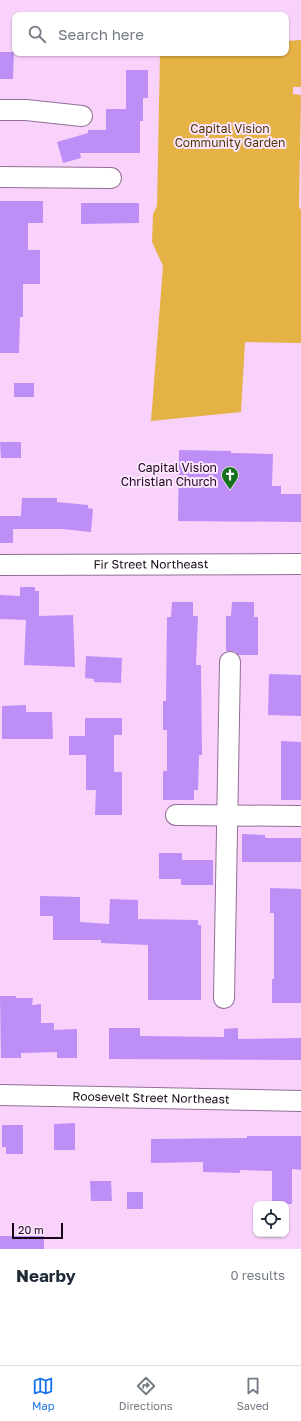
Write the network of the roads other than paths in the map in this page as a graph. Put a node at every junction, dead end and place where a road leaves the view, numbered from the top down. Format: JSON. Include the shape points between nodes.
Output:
{"nodes":[{"id":1,"x":0,"y":110,"type":"edge"},
{"id":2,"x":82,"y":116,"type":"dead end"},
{"id":3,"x":0,"y":177,"type":"edge"},
{"id":4,"x":111,"y":178,"type":"dead end"},
{"id":5,"x":0,"y":564,"type":"edge"},
{"id":6,"x":301,"y":564,"type":"edge"},
{"id":7,"x":230,"y":662,"type":"dead end"},
{"id":8,"x":176,"y":815,"type":"dead end"},
{"id":9,"x":227,"y":815,"type":"junction"},
{"id":10,"x":301,"y":816,"type":"edge"},
{"id":11,"x":224,"y":998,"type":"dead end"},
{"id":12,"x":0,"y":1095,"type":"edge"},
{"id":13,"x":301,"y":1101,"type":"edge"}],
"edges":[{"from":1,"to":2,"type":"street"},
{"from":3,"to":4,"type":"street"},
{"from":5,"to":6,"type":"street","name":"Fir Street Northeast"},
{"from":7,"to":9,"type":"street"},
{"from":8,"to":9,"type":"street"},
{"from":9,"to":10,"type":"street"},
{"from":9,"to":11,"type":"street"},
{"from":12,"to":13,"type":"street","name":"Roosevelt Street Northeast"}]}
